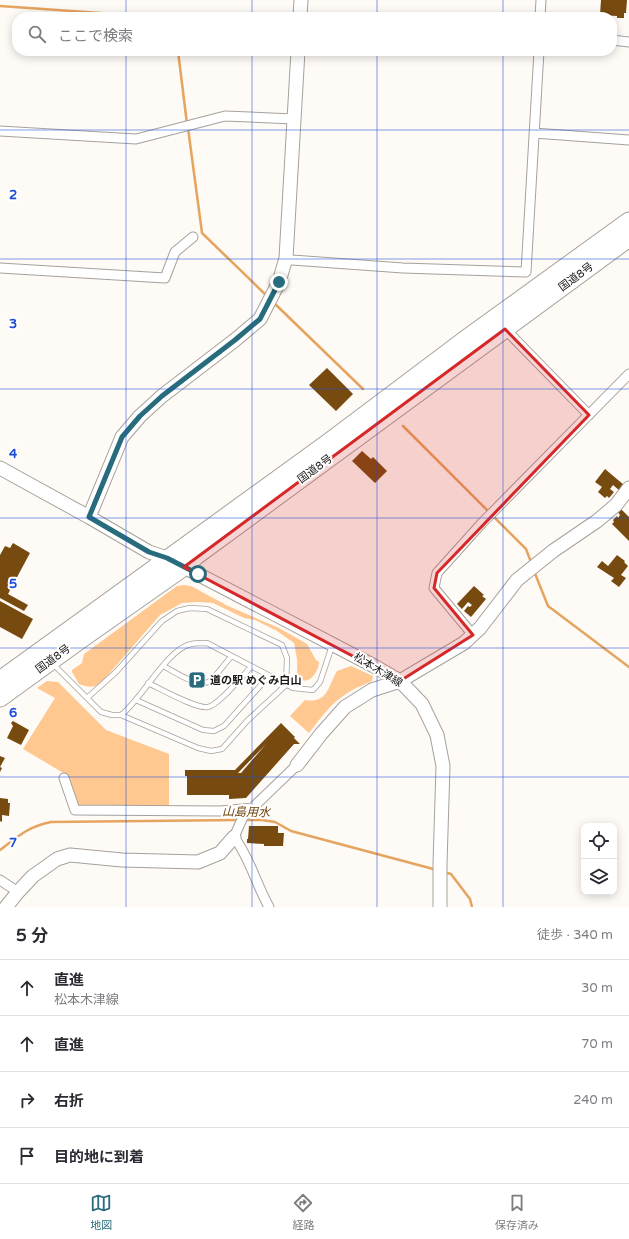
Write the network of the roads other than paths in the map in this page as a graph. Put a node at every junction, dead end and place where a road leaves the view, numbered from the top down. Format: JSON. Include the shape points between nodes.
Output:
{"nodes":[{"id":1,"x":301,"y":0,"type":"edge"},
{"id":2,"x":541,"y":0,"type":"edge"},
{"id":3,"x":300,"y":12,"type":"edge"},
{"id":4,"x":540,"y":12,"type":"edge"},
{"id":5,"x":617,"y":41,"type":"edge"},
{"id":6,"x":629,"y":42,"type":"edge"},
{"id":7,"x":298,"y":56,"type":"edge"},
{"id":8,"x":539,"y":56,"type":"edge"},
{"id":9,"x":294,"y":119,"type":"junction"},
{"id":10,"x":0,"y":131,"type":"edge"},
{"id":11,"x":534,"y":133,"type":"junction"},
{"id":12,"x":629,"y":140,"type":"edge"},
{"id":13,"x":629,"y":221,"type":"edge"},
{"id":14,"x":193,"y":237,"type":"dead end"},
{"id":15,"x":629,"y":238,"type":"edge"},
{"id":16,"x":286,"y":258,"type":"junction"},
{"id":17,"x":0,"y":268,"type":"edge"},
{"id":18,"x":505,"y":329,"type":"junction"},
{"id":19,"x":629,"y":374,"type":"edge"},
{"id":20,"x":589,"y":415,"type":"junction"},
{"id":21,"x":0,"y":468,"type":"edge"},
{"id":22,"x":629,"y":488,"type":"edge"},
{"id":23,"x":89,"y":517,"type":"junction"},
{"id":24,"x":167,"y":558,"type":"junction"},
{"id":25,"x":184,"y":567,"type":"junction"},
{"id":26,"x":473,"y":635,"type":"junction"},
{"id":27,"x":332,"y":644,"type":"junction"},
{"id":28,"x":231,"y":657,"type":"junction"},
{"id":29,"x":50,"y":661,"type":"junction"},
{"id":30,"x":163,"y":666,"type":"junction"},
{"id":31,"x":251,"y":667,"type":"junction"},
{"id":32,"x":269,"y":676,"type":"junction"},
{"id":33,"x":0,"y":680,"type":"edge"},
{"id":34,"x":400,"y":681,"type":"junction"},
{"id":35,"x":148,"y":683,"type":"junction"},
{"id":36,"x":286,"y":685,"type":"junction"},
{"id":37,"x":0,"y":698,"type":"edge"},
{"id":38,"x":87,"y":698,"type":"junction"},
{"id":39,"x":136,"y":700,"type":"junction"},
{"id":40,"x":121,"y":715,"type":"junction"},
{"id":41,"x":297,"y":765,"type":"joint"},
{"id":42,"x":64,"y":778,"type":"dead end"},
{"id":43,"x":253,"y":808,"type":"junction"},
{"id":44,"x":234,"y":837,"type":"junction"},
{"id":45,"x":0,"y":880,"type":"edge"},
{"id":46,"x":18,"y":892,"type":"junction"},
{"id":47,"x":6,"y":907,"type":"edge"},
{"id":48,"x":268,"y":907,"type":"edge"},
{"id":49,"x":440,"y":907,"type":"edge"}],
"edges":[{"from":1,"to":3,"type":"street"},
{"from":2,"to":4,"type":"street"},
{"from":5,"to":6,"type":"street"},
{"from":7,"to":9,"type":"street"},
{"from":8,"to":11,"type":"street"},
{"from":9,"to":10,"type":"street","via":[[225,116],[136,139]]},
{"from":9,"to":16,"type":"street"},
{"from":11,"to":12,"type":"street"},
{"from":11,"to":16,"type":"street","via":[[526,272],[403,268]]},
{"from":13,"to":24,"type":"highway","name":"国道8号"},
{"from":14,"to":17,"type":"street","via":[[175,252],[165,278]]},
{"from":15,"to":18,"type":"highway","name":"国道8号"},
{"from":16,"to":23,"type":"street","via":[[279,282],[260,319],[162,396],[122,437]]},
{"from":18,"to":20,"type":"street"},
{"from":18,"to":25,"type":"highway","name":"国道8号"},
{"from":19,"to":20,"type":"street"},
{"from":20,"to":26,"type":"street","via":[[487,518],[437,573],[434,588]]},
{"from":21,"to":23,"type":"street","name":"松本木津線"},
{"from":22,"to":26,"type":"street","via":[[616,505],[597,521],[517,580]]},
{"from":23,"to":24,"type":"street","name":"松本木津線","via":[[149,552]]},
{"from":24,"to":25,"type":"street","name":"松本木津線"},
{"from":24,"to":33,"type":"highway","name":"国道8号"},
{"from":25,"to":27,"type":"street","name":"松本木津線"},
{"from":25,"to":29,"type":"highway","name":"国道8号"},
{"from":26,"to":34,"type":"street"},
{"from":27,"to":34,"type":"street","name":"松本木津線"},
{"from":27,"to":36,"type":"lane","via":[[320,682],[313,690]]},
{"from":28,"to":30,"type":"lane","via":[[207,643],[191,644],[181,648]]},
{"from":28,"to":30,"type":"lane","via":[[210,681],[204,683],[197,683]]},
{"from":28,"to":31,"type":"lane"},
{"from":29,"to":37,"type":"highway","name":"国道8号"},
{"from":29,"to":38,"type":"lane"},
{"from":30,"to":35,"type":"lane"},
{"from":31,"to":32,"type":"lane"},
{"from":31,"to":35,"type":"lane","via":[[219,701],[209,707],[199,706]]},
{"from":32,"to":36,"type":"lane"},
{"from":32,"to":39,"type":"lane","via":[[224,726],[214,731],[202,730]]},
{"from":34,"to":41,"type":"street","via":[[372,690],[345,707]]},
{"from":34,"to":49,"type":"street","name":"松本木津線","via":[[422,704],[437,735],[443,766]]},
{"from":35,"to":39,"type":"lane"},
{"from":36,"to":38,"type":"lane","via":[[288,658],[282,645],[207,609],[190,608],[177,611],[162,621],[116,672]]},
{"from":36,"to":40,"type":"lane","via":[[247,721],[222,749],[211,751],[198,748]]},
{"from":38,"to":40,"type":"lane","via":[[101,712]]},
{"from":39,"to":40,"type":"lane"},
{"from":41,"to":43,"type":"street"},
{"from":42,"to":43,"type":"street","via":[[75,810],[221,811]]},
{"from":43,"to":44,"type":"street","via":[[242,821]]},
{"from":44,"to":46,"type":"street","via":[[220,853],[198,862],[122,860],[70,855],[57,859],[33,876]]},
{"from":44,"to":48,"type":"street","via":[[243,849]]},
{"from":45,"to":46,"type":"street"},
{"from":46,"to":47,"type":"street"}]}
